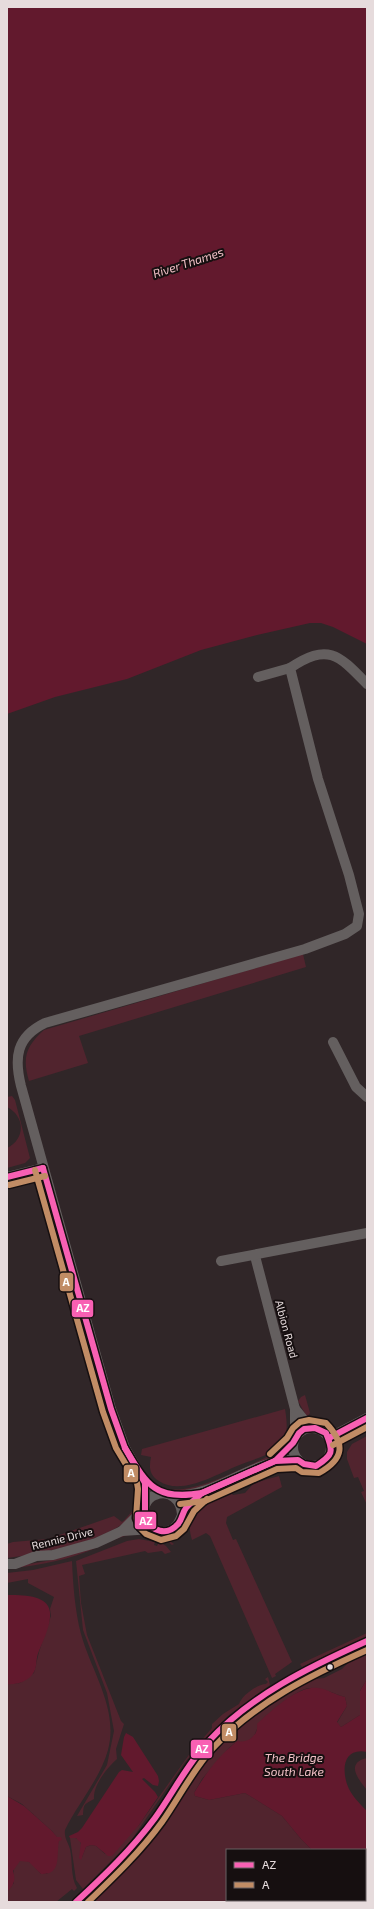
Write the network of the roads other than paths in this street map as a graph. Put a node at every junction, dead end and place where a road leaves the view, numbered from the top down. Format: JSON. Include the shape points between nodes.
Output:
{"nodes":[{"id":1,"x":290,"y":668,"type":"junction"},
{"id":2,"x":258,"y":677,"type":"dead end"},
{"id":3,"x":367,"y":684,"type":"edge"},
{"id":4,"x":332,"y":1042,"type":"dead end"},
{"id":5,"x":367,"y":1098,"type":"edge"},
{"id":6,"x":43,"y":1168,"type":"junction"},
{"id":7,"x":7,"y":1177,"type":"edge"},
{"id":8,"x":367,"y":1233,"type":"edge"},
{"id":9,"x":255,"y":1256,"type":"junction"},
{"id":10,"x":221,"y":1261,"type":"dead end"},
{"id":11,"x":295,"y":1408,"type":"junction"},
{"id":12,"x":367,"y":1418,"type":"edge"},
{"id":13,"x":315,"y":1428,"type":"junction"},
{"id":14,"x":329,"y":1438,"type":"junction"},
{"id":15,"x":294,"y":1441,"type":"junction"},
{"id":16,"x":298,"y":1460,"type":"junction"},
{"id":17,"x":275,"y":1461,"type":"junction"},
{"id":18,"x":143,"y":1478,"type":"junction"},
{"id":19,"x":162,"y":1493,"type":"junction"},
{"id":20,"x":202,"y":1493,"type":"junction"},
{"id":21,"x":173,"y":1496,"type":"junction"},
{"id":22,"x":145,"y":1506,"type":"junction"},
{"id":23,"x":182,"y":1514,"type":"junction"},
{"id":24,"x":152,"y":1529,"type":"junction"},
{"id":25,"x":122,"y":1531,"type":"junction"},
{"id":26,"x":7,"y":1564,"type":"edge"}],
"edges":[{"from":1,"to":2,"type":"street"},
{"from":1,"to":3,"type":"street","via":[[307,656],[323,653],[336,656]]},
{"from":1,"to":6,"type":"street","via":[[318,779],[349,875],[359,914],[357,926],[345,934],[305,949],[67,1015],[36,1027],[20,1046],[16,1067]]},
{"from":4,"to":5,"type":"street","via":[[356,1086]]},
{"from":6,"to":7,"type":"street"},
{"from":6,"to":18,"type":"street","via":[[111,1409],[125,1448]]},
{"from":8,"to":9,"type":"street"},
{"from":9,"to":10,"type":"street"},
{"from":9,"to":11,"type":"street","name":"Albion Road"},
{"from":11,"to":13,"type":"street","name":"Albion Road","via":[[304,1420]]},
{"from":11,"to":15,"type":"street","name":"Albion Road"},
{"from":12,"to":14,"type":"street"},
{"from":13,"to":14,"type":"street","via":[[321,1429]]},
{"from":13,"to":15,"type":"street","name":"Rennie Drive","via":[[304,1429]]},
{"from":14,"to":16,"type":"street","name":"Rennie Drive","via":[[331,1452],[322,1463],[310,1466]]},
{"from":15,"to":16,"type":"street","via":[[293,1450]]},
{"from":15,"to":17,"type":"street","name":"Rennie Drive"},
{"from":16,"to":17,"type":"street","name":"Rennie Drive"},
{"from":17,"to":20,"type":"street","name":"Rennie Drive"},
{"from":18,"to":19,"type":"street"},
{"from":18,"to":22,"type":"street"},
{"from":19,"to":21,"type":"street","name":"Rennie Drive"},
{"from":19,"to":22,"type":"street","name":"Rennie Drive","via":[[153,1496]]},
{"from":20,"to":21,"type":"street","name":"Rennie Drive"},
{"from":20,"to":23,"type":"street","name":"Rennie Drive","via":[[190,1502]]},
{"from":21,"to":23,"type":"street","via":[[180,1504]]},
{"from":22,"to":24,"type":"street","via":[[145,1520]]},
{"from":22,"to":25,"type":"street","name":"Rennie Drive"},
{"from":23,"to":24,"type":"street","name":"Rennie Drive","via":[[181,1520],[173,1529],[163,1532]]},
{"from":24,"to":25,"type":"street","name":"Rennie Drive"},
{"from":25,"to":26,"type":"street","name":"Rennie Drive","via":[[96,1543]]}]}
